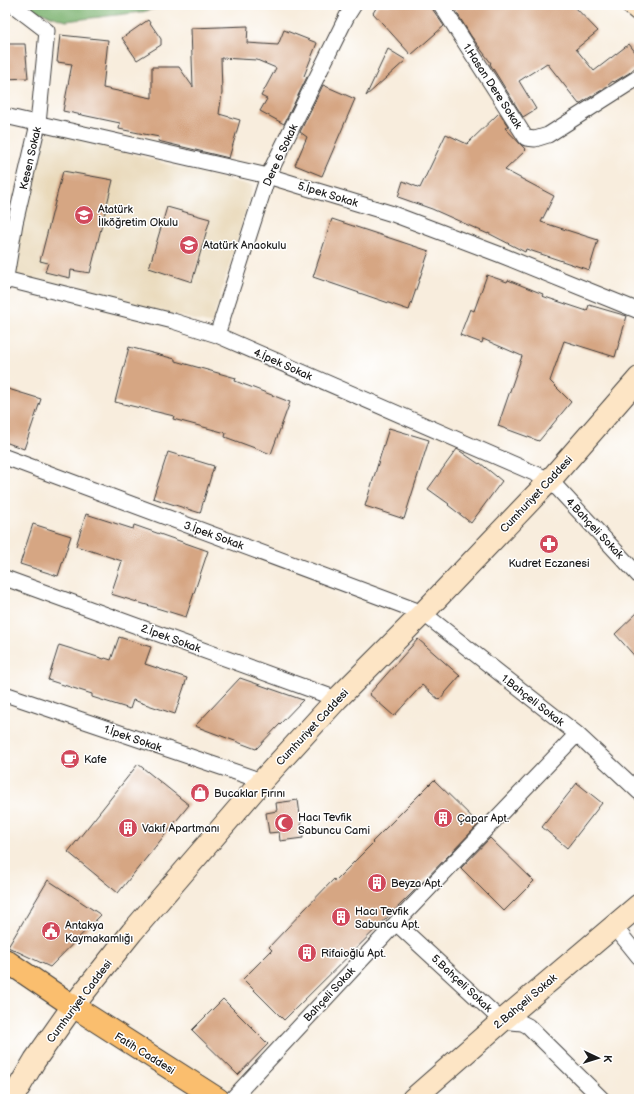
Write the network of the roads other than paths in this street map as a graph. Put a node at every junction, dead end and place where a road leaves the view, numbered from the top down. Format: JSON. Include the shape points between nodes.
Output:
{"nodes":[{"id":1,"x":14,"y":5,"type":"edge"},
{"id":2,"x":354,"y":5,"type":"edge"},
{"id":3,"x":441,"y":5,"type":"edge"},
{"id":4,"x":633,"y":5,"type":"edge"},
{"id":5,"x":639,"y":10,"type":"edge"},
{"id":6,"x":639,"y":77,"type":"edge"},
{"id":7,"x":5,"y":116,"type":"edge"},
{"id":8,"x":38,"y":124,"type":"junction"},
{"id":9,"x":268,"y":176,"type":"junction"},
{"id":10,"x":5,"y":281,"type":"edge"},
{"id":11,"x":639,"y":312,"type":"edge"},
{"id":12,"x":217,"y":335,"type":"junction"},
{"id":13,"x":639,"y":378,"type":"edge"},
{"id":14,"x":5,"y":457,"type":"edge"},
{"id":15,"x":550,"y":480,"type":"junction"},
{"id":16,"x":639,"y":576,"type":"edge"},
{"id":17,"x":5,"y":578,"type":"edge"},
{"id":18,"x":423,"y":613,"type":"junction"},
{"id":19,"x":5,"y":694,"type":"edge"},
{"id":20,"x":337,"y":698,"type":"junction"},
{"id":21,"x":577,"y":734,"type":"junction"},
{"id":22,"x":262,"y":781,"type":"junction"},
{"id":23,"x":639,"y":792,"type":"edge"},
{"id":24,"x":639,"y":905,"type":"edge"},
{"id":25,"x":396,"y":923,"type":"junction"},
{"id":26,"x":614,"y":926,"type":"junction"},
{"id":27,"x":639,"y":957,"type":"edge"},
{"id":28,"x":5,"y":960,"type":"edge"},
{"id":29,"x":73,"y":1006,"type":"junction"},
{"id":30,"x":502,"y":1021,"type":"junction"},
{"id":31,"x":418,"y":1097,"type":"edge"},
{"id":32,"x":12,"y":1099,"type":"edge"},
{"id":33,"x":218,"y":1099,"type":"edge"},
{"id":34,"x":232,"y":1099,"type":"edge"},
{"id":35,"x":602,"y":1099,"type":"edge"}],
"edges":[{"from":1,"to":8,"type":"street","name":"Kesen Sokak","via":[[47,31]]},
{"from":2,"to":9,"type":"street","name":"Dere 6 Sokak"},
{"from":3,"to":6,"type":"street","name":"1.Hasan Dere Sokak","via":[[526,138],[535,139],[548,135]]},
{"from":4,"to":5,"type":"main road"},
{"from":7,"to":8,"type":"street","name":"5.İpek Sokak"},
{"from":8,"to":9,"type":"street","name":"5.İpek Sokak"},
{"from":8,"to":10,"type":"street","name":"Kesen Sokak","via":[[15,223]]},
{"from":9,"to":11,"type":"street","name":"5.İpek Sokak","via":[[393,214]]},
{"from":9,"to":12,"type":"street","name":"Dere 6 Sokak"},
{"from":10,"to":12,"type":"street","name":"4.İpek Sokak","via":[[174,321]]},
{"from":12,"to":15,"type":"street","name":"4.İpek Sokak"},
{"from":13,"to":15,"type":"main road","name":"Cumhuriyet Caddesi"},
{"from":14,"to":18,"type":"street","name":"3.İpek Sokak"},
{"from":15,"to":16,"type":"street","name":"4.Bahçeli Sokak"},
{"from":15,"to":18,"type":"main road","name":"Cumhuriyet Caddesi"},
{"from":17,"to":20,"type":"street","name":"2.İpek Sokak"},
{"from":18,"to":20,"type":"main road","name":"Cumhuriyet Caddesi"},
{"from":18,"to":21,"type":"street","name":"1.Bahçeli Sokak"},
{"from":19,"to":22,"type":"street","name":"1.İpek Sokak"},
{"from":20,"to":22,"type":"main road","name":"Cumhuriyet Caddesi"},
{"from":21,"to":23,"type":"street","name":"1.Bahçeli Sokak"},
{"from":21,"to":25,"type":"street","name":"Bahçeli Sokak"},
{"from":22,"to":29,"type":"main road","name":"Cumhuriyet Caddesi","via":[[132,932]]},
{"from":24,"to":26,"type":"main road","name":"2.Bahçeli Sokak"},
{"from":25,"to":30,"type":"street","name":"5.Bahçeli Sokak"},
{"from":25,"to":34,"type":"street","name":"Bahçeli Sokak"},
{"from":26,"to":27,"type":"street"},
{"from":26,"to":30,"type":"main road","name":"2.Bahçeli Sokak"},
{"from":28,"to":29,"type":"main road","name":"Fatih Caddesi"},
{"from":29,"to":32,"type":"main road","name":"Cumhuriyet Caddesi","via":[[35,1060]]},
{"from":29,"to":33,"type":"main road","name":"Fatih Caddesi"},
{"from":30,"to":31,"type":"main road","name":"2.Bahçeli Sokak"},
{"from":30,"to":35,"type":"street","name":"5.Bahçeli Sokak","via":[[528,1026]]}]}
